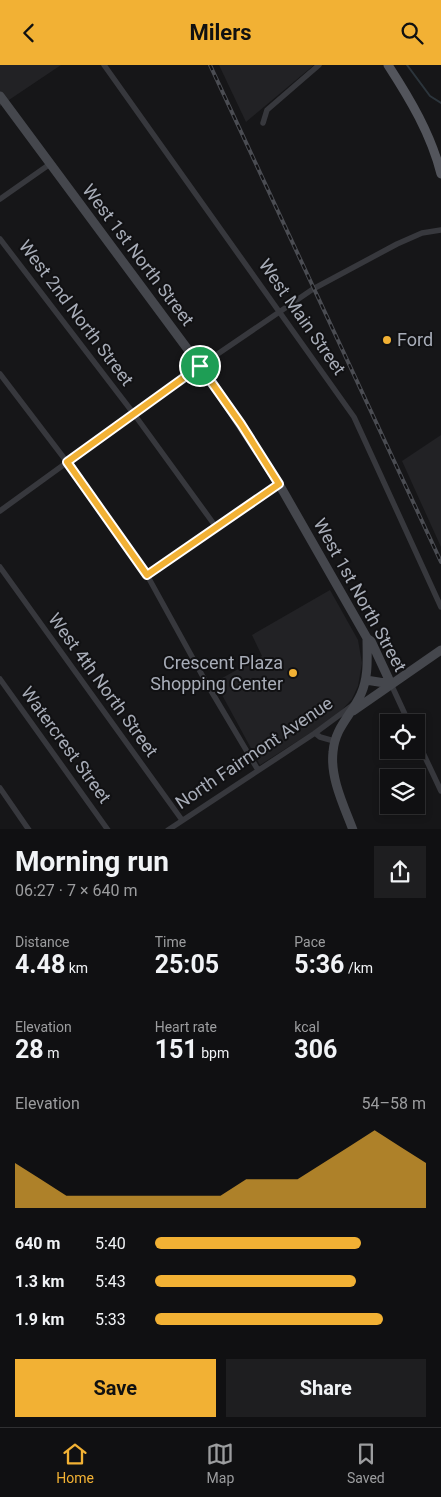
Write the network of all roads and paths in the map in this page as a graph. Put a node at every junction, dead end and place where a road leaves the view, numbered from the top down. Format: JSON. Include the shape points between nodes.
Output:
{"nodes":[{"id":1,"x":104,"y":65,"type":"edge"},
{"id":2,"x":319,"y":65,"type":"edge"},
{"id":3,"x":388,"y":65,"type":"edge"},
{"id":4,"x":0,"y":96,"type":"edge"},
{"id":5,"x":263,"y":123,"type":"dead end"},
{"id":6,"x":50,"y":164,"type":"junction"},
{"id":7,"x":441,"y":174,"type":"edge"},
{"id":8,"x":0,"y":199,"type":"edge"},
{"id":9,"x":441,"y":230,"type":"edge"},
{"id":10,"x":0,"y":239,"type":"edge"},
{"id":11,"x":6,"y":247,"type":"junction"},
{"id":12,"x":0,"y":251,"type":"edge"},
{"id":13,"x":280,"y":311,"type":"junction"},
{"id":14,"x":200,"y":366,"type":"junction"},
{"id":15,"x":0,"y":375,"type":"edge"},
{"id":16,"x":134,"y":414,"type":"junction"},
{"id":17,"x":67,"y":462,"type":"junction"},
{"id":18,"x":279,"y":484,"type":"junction"},
{"id":19,"x":0,"y":511,"type":"edge"},
{"id":20,"x":216,"y":527,"type":"junction"},
{"id":21,"x":0,"y":567,"type":"edge"},
{"id":22,"x":147,"y":575,"type":"junction"},
{"id":23,"x":441,"y":607,"type":"edge"},
{"id":24,"x":366,"y":638,"type":"junction"},
{"id":25,"x":441,"y":650,"type":"edge"},
{"id":26,"x":0,"y":679,"type":"edge"},
{"id":27,"x":366,"y":680,"type":"junction"},
{"id":28,"x":391,"y":684,"type":"junction"},
{"id":29,"x":357,"y":702,"type":"junction"},
{"id":30,"x":405,"y":714,"type":"edge"},
{"id":31,"x":346,"y":716,"type":"junction"},
{"id":32,"x":315,"y":733,"type":"junction"},
{"id":33,"x":334,"y":741,"type":"junction"},
{"id":34,"x":425,"y":757,"type":"edge"},
{"id":35,"x":258,"y":770,"type":"junction"},
{"id":36,"x":0,"y":788,"type":"edge"},
{"id":37,"x":441,"y":791,"type":"edge"},
{"id":38,"x":182,"y":820,"type":"junction"},
{"id":39,"x":29,"y":829,"type":"edge"},
{"id":40,"x":108,"y":829,"type":"edge"},
{"id":41,"x":168,"y":829,"type":"edge"},
{"id":42,"x":353,"y":829,"type":"edge"}],
"edges":[{"from":1,"to":13,"type":"street","name":"West Main Street"},
{"from":2,"to":5,"type":"street","via":[[266,110]]},
{"from":3,"to":7,"type":"main road","via":[[421,121]]},
{"from":4,"to":6,"type":"main road","name":"West 1st North Street"},
{"from":6,"to":8,"type":"street"},
{"from":6,"to":14,"type":"main road","name":"West 1st North Street"},
{"from":9,"to":13,"type":"street","via":[[422,233],[397,244],[313,289]]},
{"from":10,"to":11,"type":"street","name":"West 2nd North Street"},
{"from":11,"to":12,"type":"street"},
{"from":11,"to":16,"type":"street","name":"West 2nd North Street"},
{"from":13,"to":14,"type":"street"},
{"from":13,"to":23,"type":"street","name":"West Main Street","via":[[354,417]]},
{"from":14,"to":16,"type":"street"},
{"from":14,"to":18,"type":"main road","name":"West 1st North Street"},
{"from":15,"to":17,"type":"street"},
{"from":16,"to":17,"type":"street"},
{"from":16,"to":20,"type":"street","name":"West 2nd North Street"},
{"from":17,"to":19,"type":"street"},
{"from":17,"to":22,"type":"street"},
{"from":18,"to":20,"type":"street"},
{"from":18,"to":24,"type":"main road","name":"West 1st North Street"},
{"from":20,"to":22,"type":"street"},
{"from":21,"to":38,"type":"street","name":"West 4th North Street"},
{"from":22,"to":35,"type":"street"},
{"from":24,"to":27,"type":"main road"},
{"from":24,"to":28,"type":"main road","name":"West 1st North Street","via":[[371,641]]},
{"from":25,"to":28,"type":"main road"},
{"from":26,"to":40,"type":"street","name":"Watercrest Street"},
{"from":27,"to":28,"type":"main road"},
{"from":27,"to":29,"type":"main road"},
{"from":28,"to":30,"type":"street","name":"West 1st North Street"},
{"from":28,"to":31,"type":"main road"},
{"from":29,"to":31,"type":"main road"},
{"from":29,"to":32,"type":"street","name":"North Fairmont Avenue"},
{"from":31,"to":33,"type":"main road"},
{"from":32,"to":33,"type":"street"},
{"from":32,"to":35,"type":"street","name":"North Fairmont Avenue"},
{"from":33,"to":42,"type":"main road","via":[[333,765]]},
{"from":34,"to":37,"type":"street"},
{"from":35,"to":38,"type":"street","name":"North Fairmont Avenue"},
{"from":36,"to":39,"type":"street"},
{"from":38,"to":41,"type":"street","name":"North Fairmont Avenue"}]}
